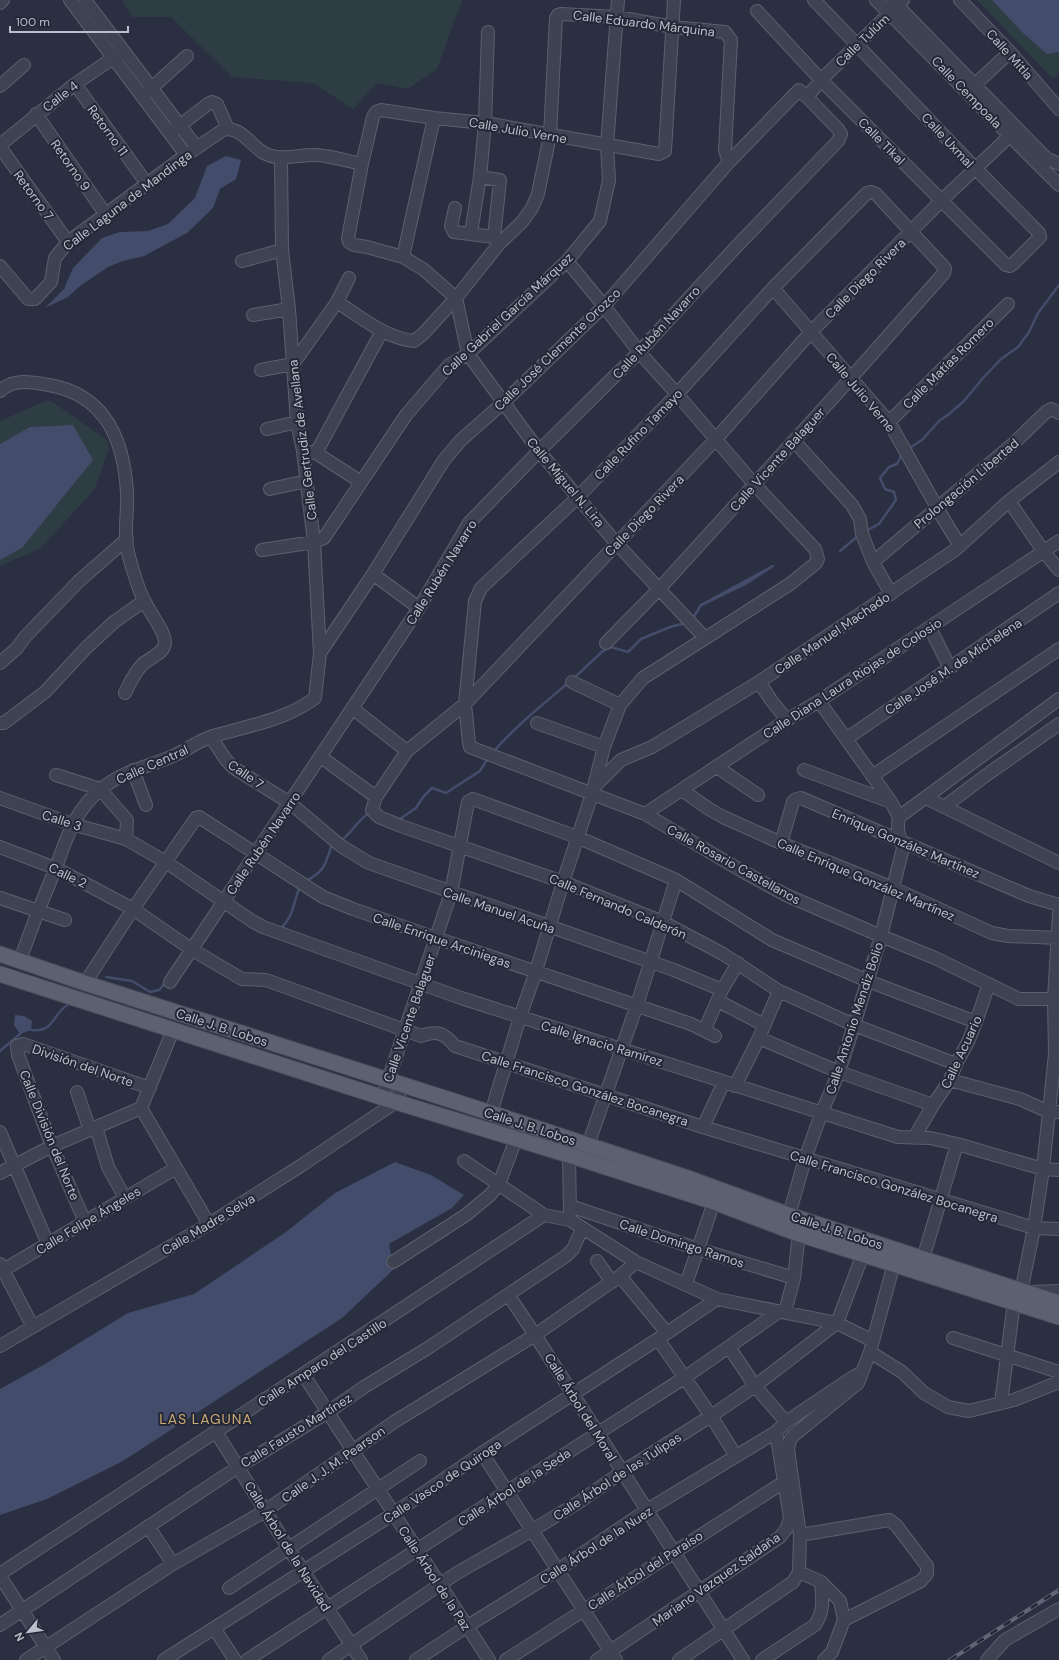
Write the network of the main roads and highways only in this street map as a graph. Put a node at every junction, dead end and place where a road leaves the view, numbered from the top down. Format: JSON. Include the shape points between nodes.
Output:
{"nodes":[{"id":1,"x":0,"y":954,"type":"edge"},
{"id":2,"x":0,"y":974,"type":"edge"},
{"id":3,"x":896,"y":1257,"type":"junction"},
{"id":4,"x":1021,"y":1295,"type":"junction"},
{"id":5,"x":1059,"y":1303,"type":"edge"},
{"id":6,"x":1059,"y":1317,"type":"edge"}],
"edges":[{"from":1,"to":3,"type":"main road","name":"Calle J. B. Lobos","via":[[85,984],[686,1177]]},
{"from":2,"to":3,"type":"main road","name":"Calle J. B. Lobos","via":[[714,1202],[863,1254]]},
{"from":3,"to":4,"type":"main road","name":"Calle J. B. Lobos"},
{"from":3,"to":4,"type":"main road","name":"Calle J. B. Lobos","via":[[923,1259]]},
{"from":4,"to":5,"type":"main road","name":"Calle J. B. Lobos"},
{"from":4,"to":6,"type":"main road","name":"Calle J. B. Lobos"}]}
